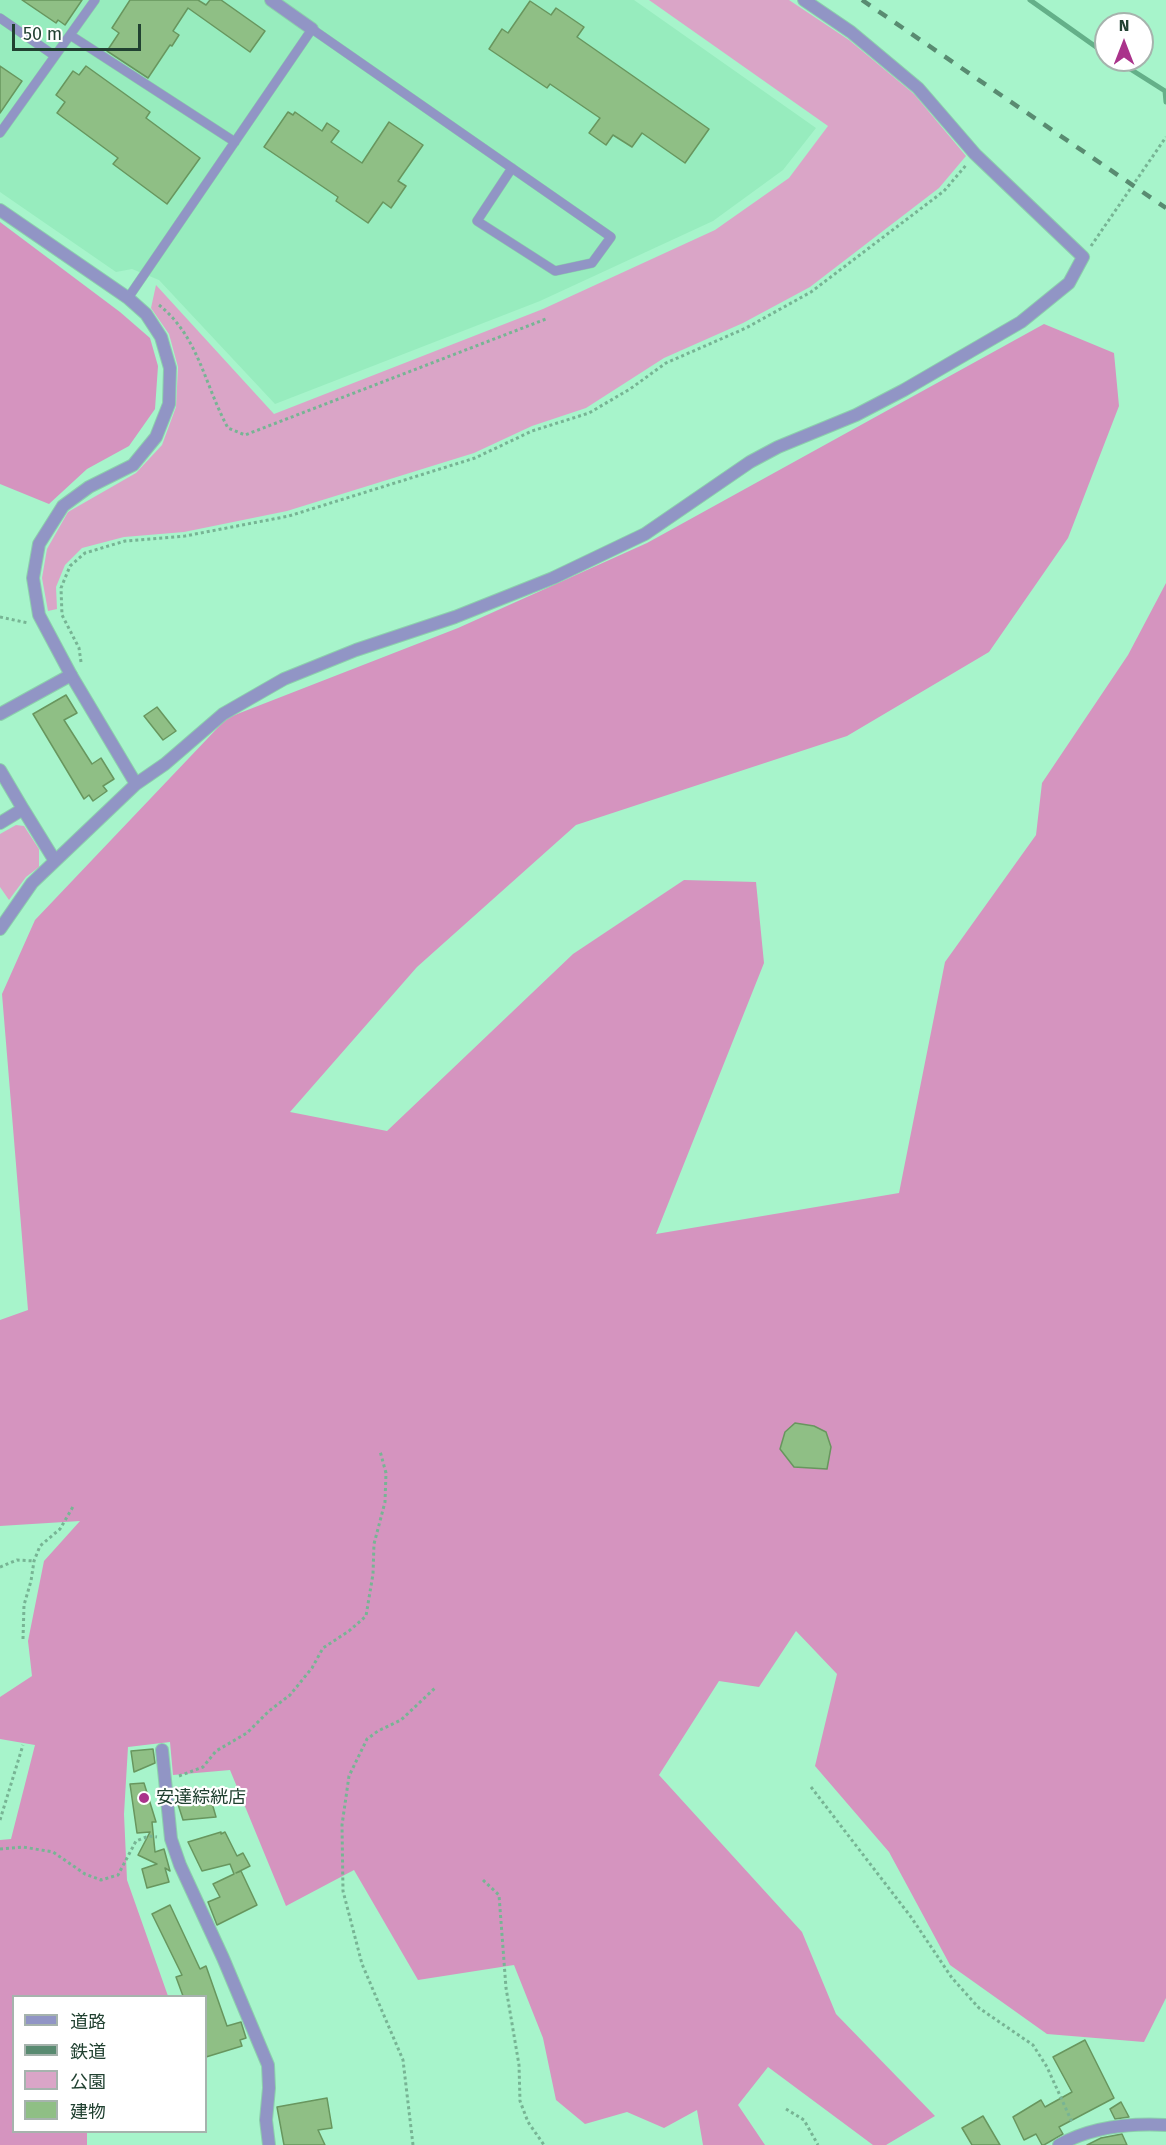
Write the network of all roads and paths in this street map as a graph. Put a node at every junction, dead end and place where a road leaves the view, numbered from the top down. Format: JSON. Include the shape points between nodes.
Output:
{"nodes":[{"id":1,"x":95,"y":0,"type":"edge"},
{"id":2,"x":271,"y":0,"type":"edge"},
{"id":3,"x":804,"y":0,"type":"edge"},
{"id":4,"x":0,"y":18,"type":"edge"},
{"id":5,"x":312,"y":29,"type":"junction"},
{"id":6,"x":70,"y":35,"type":"junction"},
{"id":7,"x":55,"y":56,"type":"junction"},
{"id":8,"x":0,"y":133,"type":"edge"},
{"id":9,"x":1166,"y":137,"type":"edge"},
{"id":10,"x":235,"y":142,"type":"junction"},
{"id":11,"x":975,"y":154,"type":"junction"},
{"id":12,"x":512,"y":168,"type":"junction"},
{"id":13,"x":0,"y":210,"type":"edge"},
{"id":14,"x":1083,"y":257,"type":"junction"},
{"id":15,"x":136,"y":286,"type":"junction"},
{"id":16,"x":128,"y":298,"type":"junction"},
{"id":17,"x":546,"y":320,"type":"dead end"},
{"id":18,"x":0,"y":617,"type":"edge"},
{"id":19,"x":45,"y":627,"type":"junction"},
{"id":20,"x":71,"y":675,"type":"junction"},
{"id":21,"x":0,"y":714,"type":"edge"},
{"id":22,"x":0,"y":770,"type":"edge"},
{"id":23,"x":136,"y":784,"type":"junction"},
{"id":24,"x":23,"y":810,"type":"junction"},
{"id":25,"x":0,"y":823,"type":"edge"},
{"id":26,"x":55,"y":861,"type":"junction"},
{"id":27,"x":0,"y":929,"type":"edge"},
{"id":28,"x":380,"y":1451,"type":"dead end"},
{"id":29,"x":74,"y":1505,"type":"dead end"},
{"id":30,"x":34,"y":1561,"type":"junction"},
{"id":31,"x":0,"y":1567,"type":"edge"},
{"id":32,"x":23,"y":1639,"type":"dead end"},
{"id":33,"x":435,"y":1688,"type":"dead end"},
{"id":34,"x":23,"y":1745,"type":"dead end"},
{"id":35,"x":162,"y":1750,"type":"dead end"},
{"id":36,"x":166,"y":1782,"type":"junction"},
{"id":37,"x":811,"y":1787,"type":"dead end"},
{"id":38,"x":0,"y":1820,"type":"edge"},
{"id":39,"x":171,"y":1839,"type":"junction"},
{"id":40,"x":0,"y":1849,"type":"edge"},
{"id":41,"x":483,"y":1880,"type":"dead end"},
{"id":42,"x":786,"y":2109,"type":"dead end"},
{"id":43,"x":1166,"y":2125,"type":"edge"},
{"id":44,"x":1081,"y":2140,"type":"edge"},
{"id":45,"x":269,"y":2145,"type":"edge"},
{"id":46,"x":413,"y":2145,"type":"edge"},
{"id":47,"x":544,"y":2145,"type":"edge"},
{"id":48,"x":818,"y":2145,"type":"edge"},
{"id":49,"x":1059,"y":2145,"type":"edge"}],
"edges":[{"from":1,"to":6,"type":"lane"},
{"from":2,"to":5,"type":"street"},
{"from":3,"to":11,"type":"street","via":[[851,32],[918,88]]},
{"from":4,"to":7,"type":"lane"},
{"from":5,"to":10,"type":"lane"},
{"from":5,"to":12,"type":"lane"},
{"from":6,"to":7,"type":"lane"},
{"from":6,"to":10,"type":"lane"},
{"from":7,"to":8,"type":"lane"},
{"from":9,"to":14,"type":"path"},
{"from":10,"to":15,"type":"lane"},
{"from":11,"to":14,"type":"street"},
{"from":11,"to":20,"type":"path","via":[[944,190],[811,292],[746,328],[666,363],[589,413],[532,431],[475,458],[288,516],[185,536],[125,541],[85,553],[70,566],[61,588],[62,615],[79,648],[81,662]]},
{"from":12,"to":12,"type":"lane","via":[[477,221],[555,271],[592,263],[611,237]]},
{"from":13,"to":16,"type":"street"},
{"from":14,"to":23,"type":"street","via":[[1069,283],[1021,322],[904,390],[750,462],[645,534],[455,617],[284,679],[223,714]]},
{"from":15,"to":16,"type":"lane"},
{"from":15,"to":17,"type":"path","via":[[173,316],[194,346],[228,428],[245,435]]},
{"from":16,"to":19,"type":"street","via":[[146,314],[162,337],[170,368],[168,404],[156,437],[133,465],[89,487],[63,506],[39,544],[33,578]]},
{"from":18,"to":19,"type":"path"},
{"from":19,"to":20,"type":"street"},
{"from":20,"to":21,"type":"street"},
{"from":20,"to":23,"type":"street"},
{"from":22,"to":24,"type":"street"},
{"from":23,"to":26,"type":"street"},
{"from":24,"to":25,"type":"street"},
{"from":24,"to":26,"type":"street"},
{"from":26,"to":27,"type":"street","via":[[32,883]]},
{"from":28,"to":36,"type":"path","via":[[386,1473],[385,1502],[374,1544],[366,1616],[323,1648],[290,1695],[247,1733],[216,1751],[203,1767]]},
{"from":29,"to":30,"type":"path","via":[[60,1529],[40,1546]]},
{"from":30,"to":31,"type":"path","via":[[17,1560]]},
{"from":30,"to":32,"type":"path","via":[[24,1605]]},
{"from":33,"to":46,"type":"path","via":[[401,1720],[367,1739],[348,1776],[342,1825],[343,1891],[362,1964],[403,2060]]},
{"from":34,"to":38,"type":"path"},
{"from":35,"to":36,"type":"street"},
{"from":36,"to":39,"type":"street"},
{"from":37,"to":44,"type":"path","via":[[911,1917],[952,1978],[979,2008],[1033,2045]]},
{"from":39,"to":40,"type":"path","via":[[149,1836],[136,1841],[118,1875],[101,1880],[53,1852],[23,1847]]},
{"from":39,"to":45,"type":"street","via":[[268,2065]]},
{"from":41,"to":47,"type":"path","via":[[499,1895],[520,2101],[528,2122]]},
{"from":42,"to":48,"type":"path","via":[[804,2120]]},
{"from":43,"to":44,"type":"street","via":[[1103,2128]]},
{"from":44,"to":49,"type":"street"}]}
